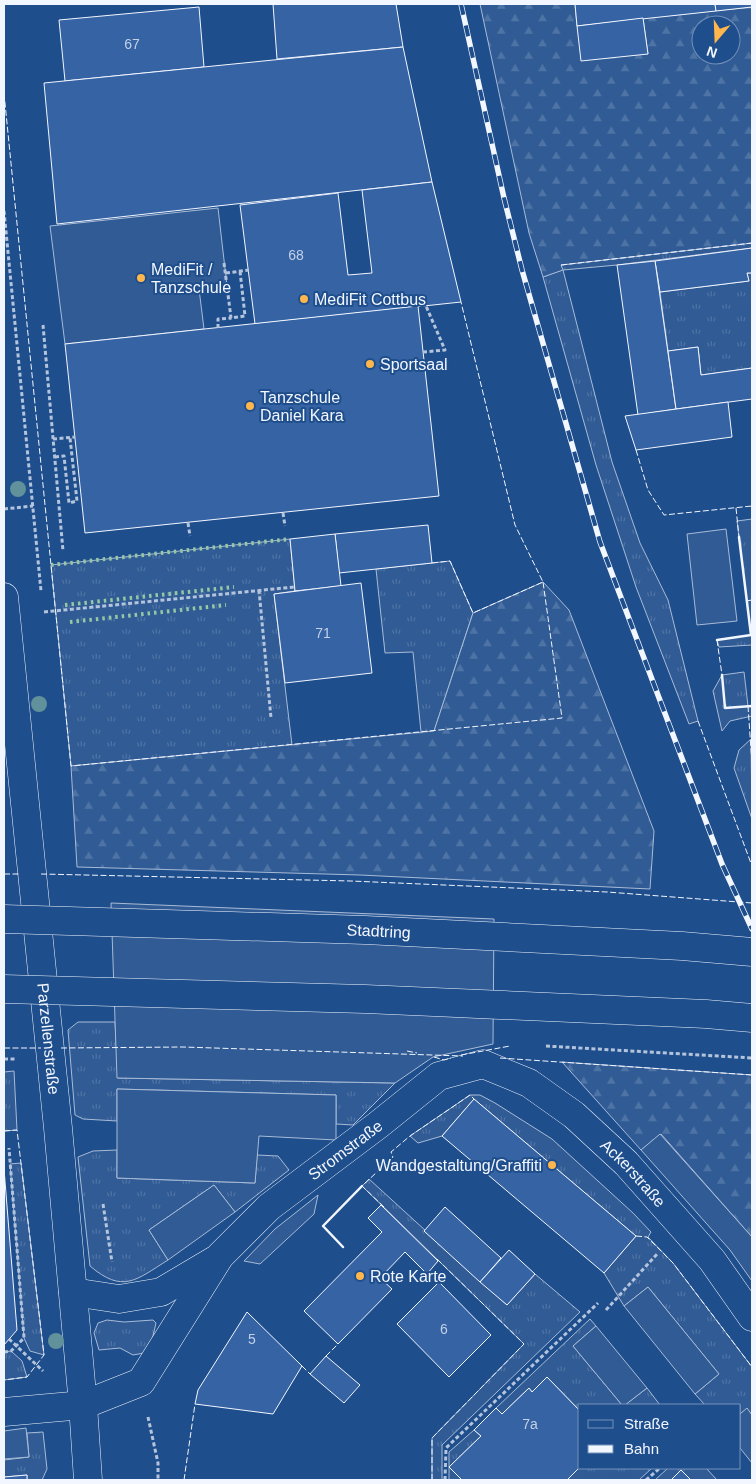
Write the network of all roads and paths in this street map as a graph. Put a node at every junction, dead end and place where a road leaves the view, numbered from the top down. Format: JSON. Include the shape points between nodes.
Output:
{"nodes":[{"id":1,"x":4,"y":211,"type":"edge"},
{"id":2,"x":224,"y":263,"type":"dead end"},
{"id":3,"x":249,"y":270,"type":"dead end"},
{"id":4,"x":240,"y":272,"type":"junction"},
{"id":5,"x":226,"y":273,"type":"junction"},
{"id":6,"x":426,"y":306,"type":"dead end"},
{"id":7,"x":231,"y":318,"type":"junction"},
{"id":8,"x":43,"y":325,"type":"dead end"},
{"id":9,"x":218,"y":328,"type":"dead end"},
{"id":10,"x":424,"y":352,"type":"dead end"},
{"id":11,"x":75,"y":437,"type":"dead end"},
{"id":12,"x":70,"y":438,"type":"junction"},
{"id":13,"x":53,"y":439,"type":"junction"},
{"id":14,"x":55,"y":457,"type":"junction"},
{"id":15,"x":33,"y":506,"type":"junction"},
{"id":16,"x":4,"y":510,"type":"edge"},
{"id":17,"x":283,"y":513,"type":"dead end"},
{"id":18,"x":188,"y":523,"type":"dead end"},
{"id":19,"x":285,"y":526,"type":"dead end"},
{"id":20,"x":190,"y":536,"type":"dead end"},
{"id":21,"x":63,"y":551,"type":"dead end"},
{"id":22,"x":294,"y":587,"type":"dead end"},
{"id":23,"x":259,"y":590,"type":"junction"},
{"id":24,"x":42,"y":592,"type":"dead end"},
{"id":25,"x":4,"y":597,"type":"edge"},
{"id":26,"x":44,"y":621,"type":"dead end"},
{"id":27,"x":272,"y":718,"type":"dead end"},
{"id":28,"x":4,"y":919,"type":"edge"},
{"id":29,"x":752,"y":952,"type":"edge"},
{"id":30,"x":4,"y":990,"type":"edge"},
{"id":31,"x":752,"y":1018,"type":"edge"},
{"id":32,"x":546,"y":1046,"type":"dead end"},
{"id":33,"x":752,"y":1058,"type":"edge"},
{"id":34,"x":483,"y":1064,"type":"joint"},
{"id":35,"x":9,"y":1148,"type":"dead end"},
{"id":36,"x":102,"y":1196,"type":"dead end"},
{"id":37,"x":660,"y":1250,"type":"dead end"},
{"id":38,"x":220,"y":1256,"type":"junction"},
{"id":39,"x":73,"y":1292,"type":"junction"},
{"id":40,"x":119,"y":1299,"type":"junction"},
{"id":41,"x":598,"y":1303,"type":"dead end"},
{"id":42,"x":606,"y":1310,"type":"dead end"},
{"id":43,"x":752,"y":1317,"type":"edge"},
{"id":44,"x":9,"y":1339,"type":"dead end"},
{"id":45,"x":17,"y":1346,"type":"junction"},
{"id":46,"x":4,"y":1352,"type":"edge"},
{"id":47,"x":36,"y":1365,"type":"dead end"},
{"id":48,"x":141,"y":1382,"type":"junction"},
{"id":49,"x":83,"y":1405,"type":"junction"},
{"id":50,"x":4,"y":1412,"type":"edge"},
{"id":51,"x":659,"y":1469,"type":"edge"},
{"id":52,"x":88,"y":1480,"type":"edge"},
{"id":53,"x":158,"y":1480,"type":"edge"},
{"id":54,"x":445,"y":1480,"type":"edge"},
{"id":55,"x":646,"y":1480,"type":"edge"}],
"edges":[{"from":1,"to":15,"type":"path"},
{"from":2,"to":5,"type":"path"},
{"from":3,"to":4,"type":"path"},
{"from":4,"to":5,"type":"path"},
{"from":4,"to":7,"type":"path","via":[[245,316]]},
{"from":5,"to":7,"type":"path"},
{"from":6,"to":10,"type":"path","via":[[445,350]]},
{"from":7,"to":9,"type":"path","via":[[218,319]]},
{"from":8,"to":13,"type":"path"},
{"from":11,"to":12,"type":"path"},
{"from":12,"to":13,"type":"path"},
{"from":12,"to":14,"type":"path","via":[[77,501],[69,502],[64,456]]},
{"from":13,"to":14,"type":"path"},
{"from":14,"to":21,"type":"path"},
{"from":15,"to":16,"type":"path"},
{"from":15,"to":24,"type":"path"},
{"from":17,"to":19,"type":"path"},
{"from":18,"to":20,"type":"path"},
{"from":22,"to":23,"type":"path"},
{"from":23,"to":26,"type":"path","via":[[44,612]]},
{"from":23,"to":27,"type":"path"},
{"from":25,"to":39,"type":"street","name":"Parzellenstraße"},
{"from":28,"to":29,"type":"street","name":"Stadtring","bridge":true,"via":[[365,930]]},
{"from":30,"to":31,"type":"street","bridge":true,"via":[[365,999]]},
{"from":32,"to":33,"type":"path","bridge":true},
{"from":34,"to":38,"type":"street","name":"Stromstraße","via":[[439,1076],[269,1207]]},
{"from":34,"to":43,"type":"street","name":"Ackerstraße","via":[[529,1082],[574,1115],[619,1157],[712,1260]]},
{"from":35,"to":45,"type":"path","via":[[24,1338]]},
{"from":36,"to":40,"type":"path"},
{"from":37,"to":42,"type":"path"},
{"from":38,"to":40,"type":"street","name":"Stromstraße","via":[[161,1292]]},
{"from":38,"to":48,"type":"street","name":"Stromstraße"},
{"from":39,"to":40,"type":"street","name":"Stromstraße"},
{"from":39,"to":49,"type":"street","name":"Parzellenstraße"},
{"from":41,"to":54,"type":"path","via":[[446,1448]]},
{"from":44,"to":45,"type":"path"},
{"from":45,"to":46,"type":"path","via":[[11,1352]]},
{"from":45,"to":47,"type":"path"},
{"from":48,"to":49,"type":"street"},
{"from":48,"to":53,"type":"path","via":[[158,1463]]},
{"from":49,"to":50,"type":"street"},
{"from":49,"to":52,"type":"street","name":"Parzellenstraße"},
{"from":51,"to":55,"type":"path"}]}
